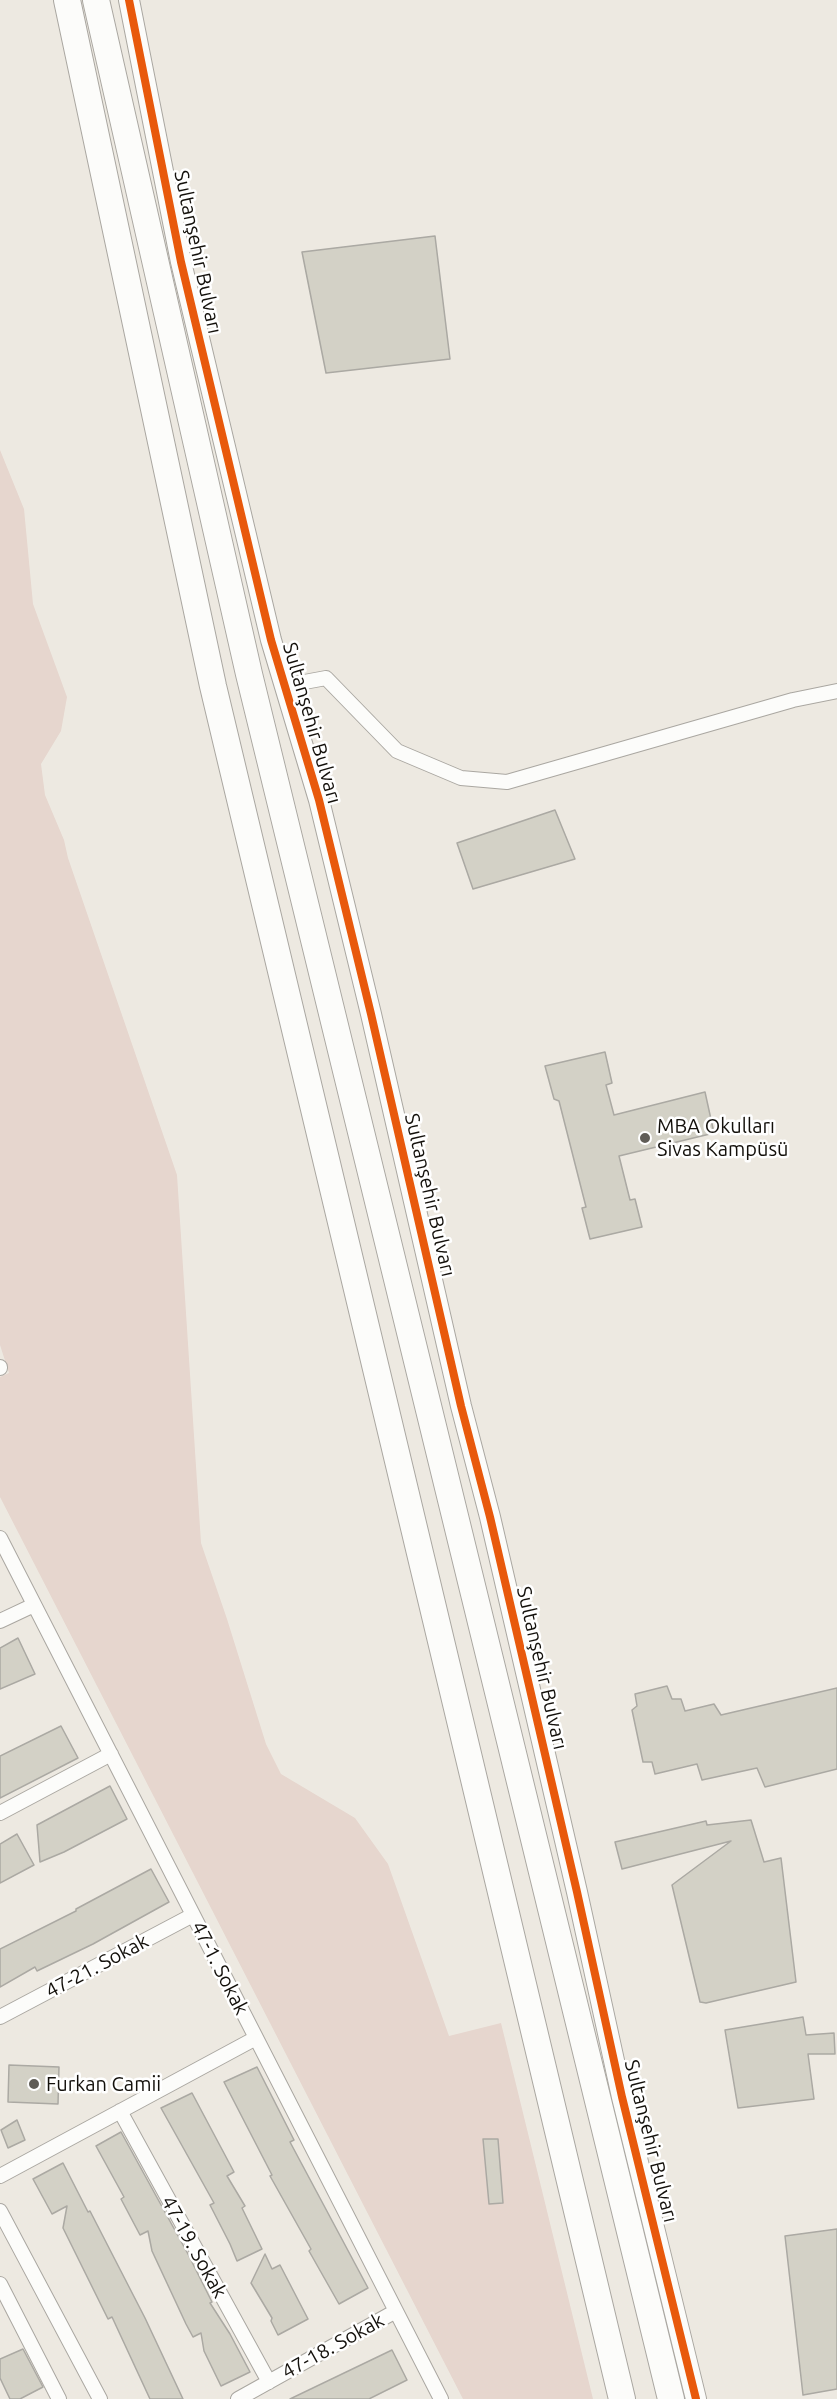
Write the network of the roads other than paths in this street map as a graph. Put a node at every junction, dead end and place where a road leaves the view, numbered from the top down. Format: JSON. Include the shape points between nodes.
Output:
{"nodes":[{"id":1,"x":67,"y":0,"type":"edge"},
{"id":2,"x":96,"y":0,"type":"edge"},
{"id":3,"x":129,"y":0,"type":"edge"},
{"id":4,"x":283,"y":686,"type":"junction"},
{"id":5,"x":837,"y":691,"type":"edge"},
{"id":6,"x":0,"y":1538,"type":"edge"},
{"id":7,"x":34,"y":1605,"type":"junction"},
{"id":8,"x":0,"y":1621,"type":"edge"},
{"id":9,"x":111,"y":1754,"type":"junction"},
{"id":10,"x":0,"y":1813,"type":"edge"},
{"id":11,"x":193,"y":1915,"type":"junction"},
{"id":12,"x":0,"y":2017,"type":"edge"},
{"id":13,"x":256,"y":2037,"type":"junction"},
{"id":14,"x":120,"y":2111,"type":"junction"},
{"id":15,"x":0,"y":2176,"type":"edge"},
{"id":16,"x":0,"y":2211,"type":"edge"},
{"id":17,"x":0,"y":2284,"type":"edge"},
{"id":18,"x":396,"y":2311,"type":"junction"},
{"id":19,"x":269,"y":2382,"type":"junction"},
{"id":20,"x":59,"y":2399,"type":"edge"},
{"id":21,"x":100,"y":2399,"type":"edge"},
{"id":22,"x":238,"y":2399,"type":"edge"},
{"id":23,"x":441,"y":2399,"type":"edge"},
{"id":24,"x":622,"y":2399,"type":"edge"},
{"id":25,"x":671,"y":2399,"type":"edge"},
{"id":26,"x":696,"y":2399,"type":"edge"}],
"edges":[{"from":1,"to":24,"type":"highway","via":[[213,686]]},
{"from":2,"to":25,"type":"highway","via":[[251,685]]},
{"from":3,"to":4,"type":"street","name":"Sultanşehir Bulvarı","via":[[181,262]]},
{"from":4,"to":5,"type":"street","via":[[326,678],[397,751],[461,778],[507,782],[793,700]]},
{"from":4,"to":26,"type":"street","name":"Sultanşehir Bulvarı","via":[[319,800],[376,1036],[622,2097]]},
{"from":6,"to":7,"type":"street","name":"47-1. Sokak"},
{"from":7,"to":8,"type":"street"},
{"from":7,"to":9,"type":"street","name":"47-1. Sokak"},
{"from":9,"to":10,"type":"street"},
{"from":9,"to":11,"type":"street","name":"47-1. Sokak"},
{"from":11,"to":12,"type":"street","name":"47-21. Sokak"},
{"from":11,"to":13,"type":"street","name":"47-1. Sokak"},
{"from":13,"to":14,"type":"street"},
{"from":13,"to":18,"type":"street","name":"47-1. Sokak"},
{"from":14,"to":15,"type":"street"},
{"from":14,"to":19,"type":"street","name":"47-19. Sokak"},
{"from":16,"to":21,"type":"street"},
{"from":17,"to":20,"type":"street"},
{"from":18,"to":19,"type":"street","name":"47-18. Sokak"},
{"from":18,"to":23,"type":"street","name":"47-1. Sokak"},
{"from":19,"to":22,"type":"street","name":"47-18. Sokak"}]}
